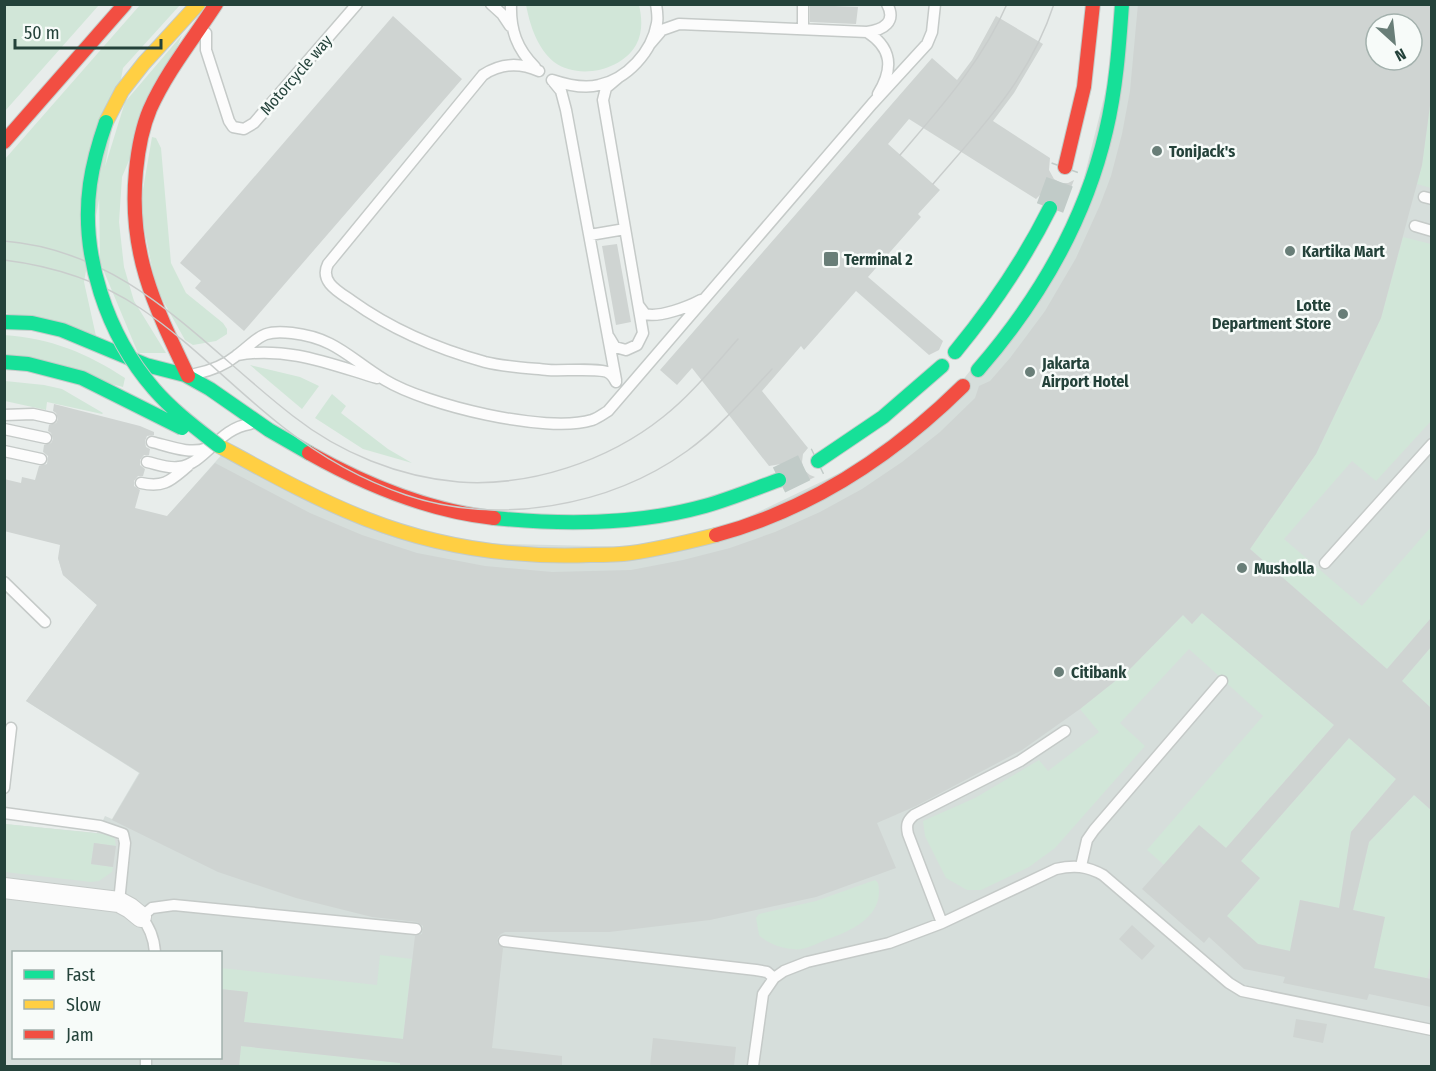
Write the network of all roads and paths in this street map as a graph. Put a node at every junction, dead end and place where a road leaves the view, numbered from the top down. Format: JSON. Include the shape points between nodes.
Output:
{"nodes":[{"id":1,"x":125,"y":4,"type":"edge"},
{"id":2,"x":198,"y":4,"type":"edge"},
{"id":3,"x":216,"y":4,"type":"edge"},
{"id":4,"x":357,"y":4,"type":"edge"},
{"id":5,"x":491,"y":4,"type":"edge"},
{"id":6,"x":511,"y":4,"type":"edge"},
{"id":7,"x":656,"y":4,"type":"edge"},
{"id":8,"x":803,"y":4,"type":"edge"},
{"id":9,"x":887,"y":4,"type":"edge"},
{"id":10,"x":935,"y":4,"type":"edge"},
{"id":11,"x":1093,"y":4,"type":"edge"},
{"id":12,"x":1122,"y":4,"type":"edge"},
{"id":13,"x":208,"y":18,"type":"junction"},
{"id":14,"x":803,"y":28,"type":"junction"},
{"id":15,"x":513,"y":32,"type":"junction"},
{"id":16,"x":867,"y":32,"type":"junction"},
{"id":17,"x":650,"y":44,"type":"junction"},
{"id":18,"x":539,"y":71,"type":"junction"},
{"id":19,"x":619,"y":77,"type":"junction"},
{"id":20,"x":552,"y":80,"type":"junction"},
{"id":21,"x":872,"y":104,"type":"junction"},
{"id":22,"x":4,"y":142,"type":"edge"},
{"id":23,"x":1065,"y":167,"type":"tunnel mouth"},
{"id":24,"x":1050,"y":208,"type":"tunnel mouth"},
{"id":25,"x":1415,"y":226,"type":"dead end"},
{"id":26,"x":625,"y":230,"type":"junction"},
{"id":27,"x":1431,"y":231,"type":"edge"},
{"id":28,"x":590,"y":235,"type":"junction"},
{"id":29,"x":706,"y":297,"type":"junction"},
{"id":30,"x":638,"y":304,"type":"junction"},
{"id":31,"x":4,"y":322,"type":"edge"},
{"id":32,"x":608,"y":334,"type":"junction"},
{"id":33,"x":955,"y":352,"type":"dead end"},
{"id":34,"x":237,"y":356,"type":"junction"},
{"id":35,"x":4,"y":362,"type":"edge"},
{"id":36,"x":942,"y":366,"type":"dead end"},
{"id":37,"x":978,"y":370,"type":"dead end"},
{"id":38,"x":189,"y":376,"type":"junction"},
{"id":39,"x":386,"y":381,"type":"junction"},
{"id":40,"x":616,"y":382,"type":"junction"},
{"id":41,"x":963,"y":386,"type":"dead end"},
{"id":42,"x":612,"y":406,"type":"junction"},
{"id":43,"x":4,"y":415,"type":"edge"},
{"id":44,"x":51,"y":418,"type":"dead end"},
{"id":45,"x":267,"y":428,"type":"junction"},
{"id":46,"x":4,"y":429,"type":"edge"},
{"id":47,"x":46,"y":438,"type":"dead end"},
{"id":48,"x":152,"y":442,"type":"dead end"},
{"id":49,"x":1431,"y":444,"type":"edge"},
{"id":50,"x":215,"y":447,"type":"junction"},
{"id":51,"x":4,"y":451,"type":"edge"},
{"id":52,"x":41,"y":459,"type":"dead end"},
{"id":53,"x":818,"y":461,"type":"tunnel mouth"},
{"id":54,"x":147,"y":462,"type":"dead end"},
{"id":55,"x":193,"y":462,"type":"junction"},
{"id":56,"x":779,"y":480,"type":"tunnel mouth"},
{"id":57,"x":141,"y":483,"type":"dead end"},
{"id":58,"x":1324,"y":563,"type":"dead end"},
{"id":59,"x":4,"y":582,"type":"edge"},
{"id":60,"x":45,"y":622,"type":"dead end"},
{"id":61,"x":1222,"y":681,"type":"dead end"},
{"id":62,"x":11,"y":728,"type":"dead end"},
{"id":63,"x":1065,"y":731,"type":"dead end"},
{"id":64,"x":4,"y":788,"type":"edge"},
{"id":65,"x":4,"y":813,"type":"edge"},
{"id":66,"x":1081,"y":866,"type":"junction"},
{"id":67,"x":4,"y":888,"type":"edge"},
{"id":68,"x":119,"y":903,"type":"junction"},
{"id":69,"x":141,"y":917,"type":"junction"},
{"id":70,"x":942,"y":923,"type":"junction"},
{"id":71,"x":416,"y":929,"type":"dead end"},
{"id":72,"x":504,"y":941,"type":"dead end"},
{"id":73,"x":155,"y":951,"type":"edge"},
{"id":74,"x":774,"y":978,"type":"junction"},
{"id":75,"x":1431,"y":1030,"type":"edge"},
{"id":76,"x":753,"y":1066,"type":"edge"}],
"edges":[{"from":1,"to":22,"type":"street"},
{"from":2,"to":50,"type":"street","bridge":true,"via":[[122,91],[106,122],[94,158],[90,191],[91,251],[98,283],[118,334],[146,379]]},
{"from":3,"to":13,"type":"street"},
{"from":4,"to":13,"type":"lane","name":"Motorcycle way","via":[[254,123],[244,129],[233,126],[229,120],[210,65],[205,41]]},
{"from":5,"to":15,"type":"lane"},
{"from":6,"to":15,"type":"lane"},
{"from":7,"to":17,"type":"lane","via":[[657,22]]},
{"from":8,"to":14,"type":"lane"},
{"from":9,"to":16,"type":"lane","via":[[888,24]]},
{"from":10,"to":21,"type":"lane","via":[[927,44]]},
{"from":11,"to":23,"type":"street","via":[[1083,96]]},
{"from":12,"to":37,"type":"street","via":[[1106,131],[1080,212],[1038,291]]},
{"from":13,"to":38,"type":"street","via":[[173,67],[151,107],[141,136],[133,202],[135,238],[146,282]]},
{"from":14,"to":16,"type":"lane"},
{"from":14,"to":17,"type":"lane","via":[[679,24],[662,30]]},
{"from":15,"to":18,"type":"lane","via":[[525,58]]},
{"from":16,"to":21,"type":"lane","via":[[883,44],[888,67]]},
{"from":17,"to":19,"type":"lane","via":[[637,63]]},
{"from":18,"to":20,"type":"lane"},
{"from":18,"to":40,"type":"lane","via":[[515,64],[483,75],[328,264],[326,280],[385,322],[448,350],[486,362],[563,371],[601,370],[611,374]]},
{"from":19,"to":20,"type":"lane","via":[[598,86]]},
{"from":19,"to":26,"type":"lane","via":[[606,88],[603,100]]},
{"from":20,"to":28,"type":"lane","via":[[564,97]]},
{"from":21,"to":29,"type":"lane"},
{"from":24,"to":33,"type":"street","via":[[1016,272]]},
{"from":25,"to":27,"type":"lane"},
{"from":26,"to":28,"type":"lane"},
{"from":26,"to":30,"type":"lane"},
{"from":28,"to":32,"type":"lane"},
{"from":29,"to":30,"type":"lane","via":[[684,308],[655,315],[645,314]]},
{"from":29,"to":42,"type":"lane"},
{"from":30,"to":32,"type":"lane","via":[[643,333],[637,345],[621,350]]},
{"from":31,"to":38,"type":"street","via":[[56,329],[147,365]]},
{"from":32,"to":40,"type":"lane"},
{"from":34,"to":38,"type":"lane"},
{"from":34,"to":39,"type":"lane","via":[[257,352],[291,354]]},
{"from":34,"to":39,"type":"lane","via":[[262,334],[292,333],[334,345]]},
{"from":35,"to":50,"type":"street","bridge":true,"via":[[82,378]]},
{"from":36,"to":53,"type":"street","via":[[887,416]]},
{"from":38,"to":45,"type":"street"},
{"from":39,"to":42,"type":"lane","via":[[500,418],[537,422],[593,420]]},
{"from":40,"to":42,"type":"lane"},
{"from":41,"to":50,"type":"street","via":[[918,430],[874,462],[786,510],[736,530],[632,553],[513,554],[420,537],[336,508]]},
{"from":43,"to":44,"type":"lane"},
{"from":45,"to":50,"type":"lane","via":[[255,424],[238,426]]},
{"from":45,"to":56,"type":"street","via":[[369,484],[420,503],[532,522],[572,523],[663,514],[703,507]]},
{"from":46,"to":47,"type":"lane"},
{"from":48,"to":50,"type":"lane","via":[[198,451]]},
{"from":49,"to":58,"type":"lane"},
{"from":50,"to":55,"type":"lane"},
{"from":51,"to":52,"type":"lane"},
{"from":54,"to":55,"type":"lane","via":[[178,468]]},
{"from":55,"to":57,"type":"lane","via":[[166,483]]},
{"from":59,"to":60,"type":"lane"},
{"from":61,"to":66,"type":"lane","via":[[1094,830]]},
{"from":62,"to":64,"type":"lane"},
{"from":63,"to":70,"type":"lane","via":[[1020,761],[908,820],[908,834]]},
{"from":65,"to":68,"type":"lane","via":[[100,826],[123,834]]},
{"from":66,"to":70,"type":"lane","via":[[1056,869]]},
{"from":66,"to":75,"type":"lane","via":[[1103,874],[1242,991]]},
{"from":67,"to":68,"type":"street"},
{"from":68,"to":69,"type":"street"},
{"from":69,"to":71,"type":"lane","via":[[152,908],[174,906]]},
{"from":69,"to":73,"type":"lane","via":[[152,934]]},
{"from":70,"to":74,"type":"lane","via":[[888,943],[807,962]]},
{"from":72,"to":74,"type":"lane","via":[[756,970]]},
{"from":74,"to":76,"type":"lane","via":[[760,1002]]}]}
